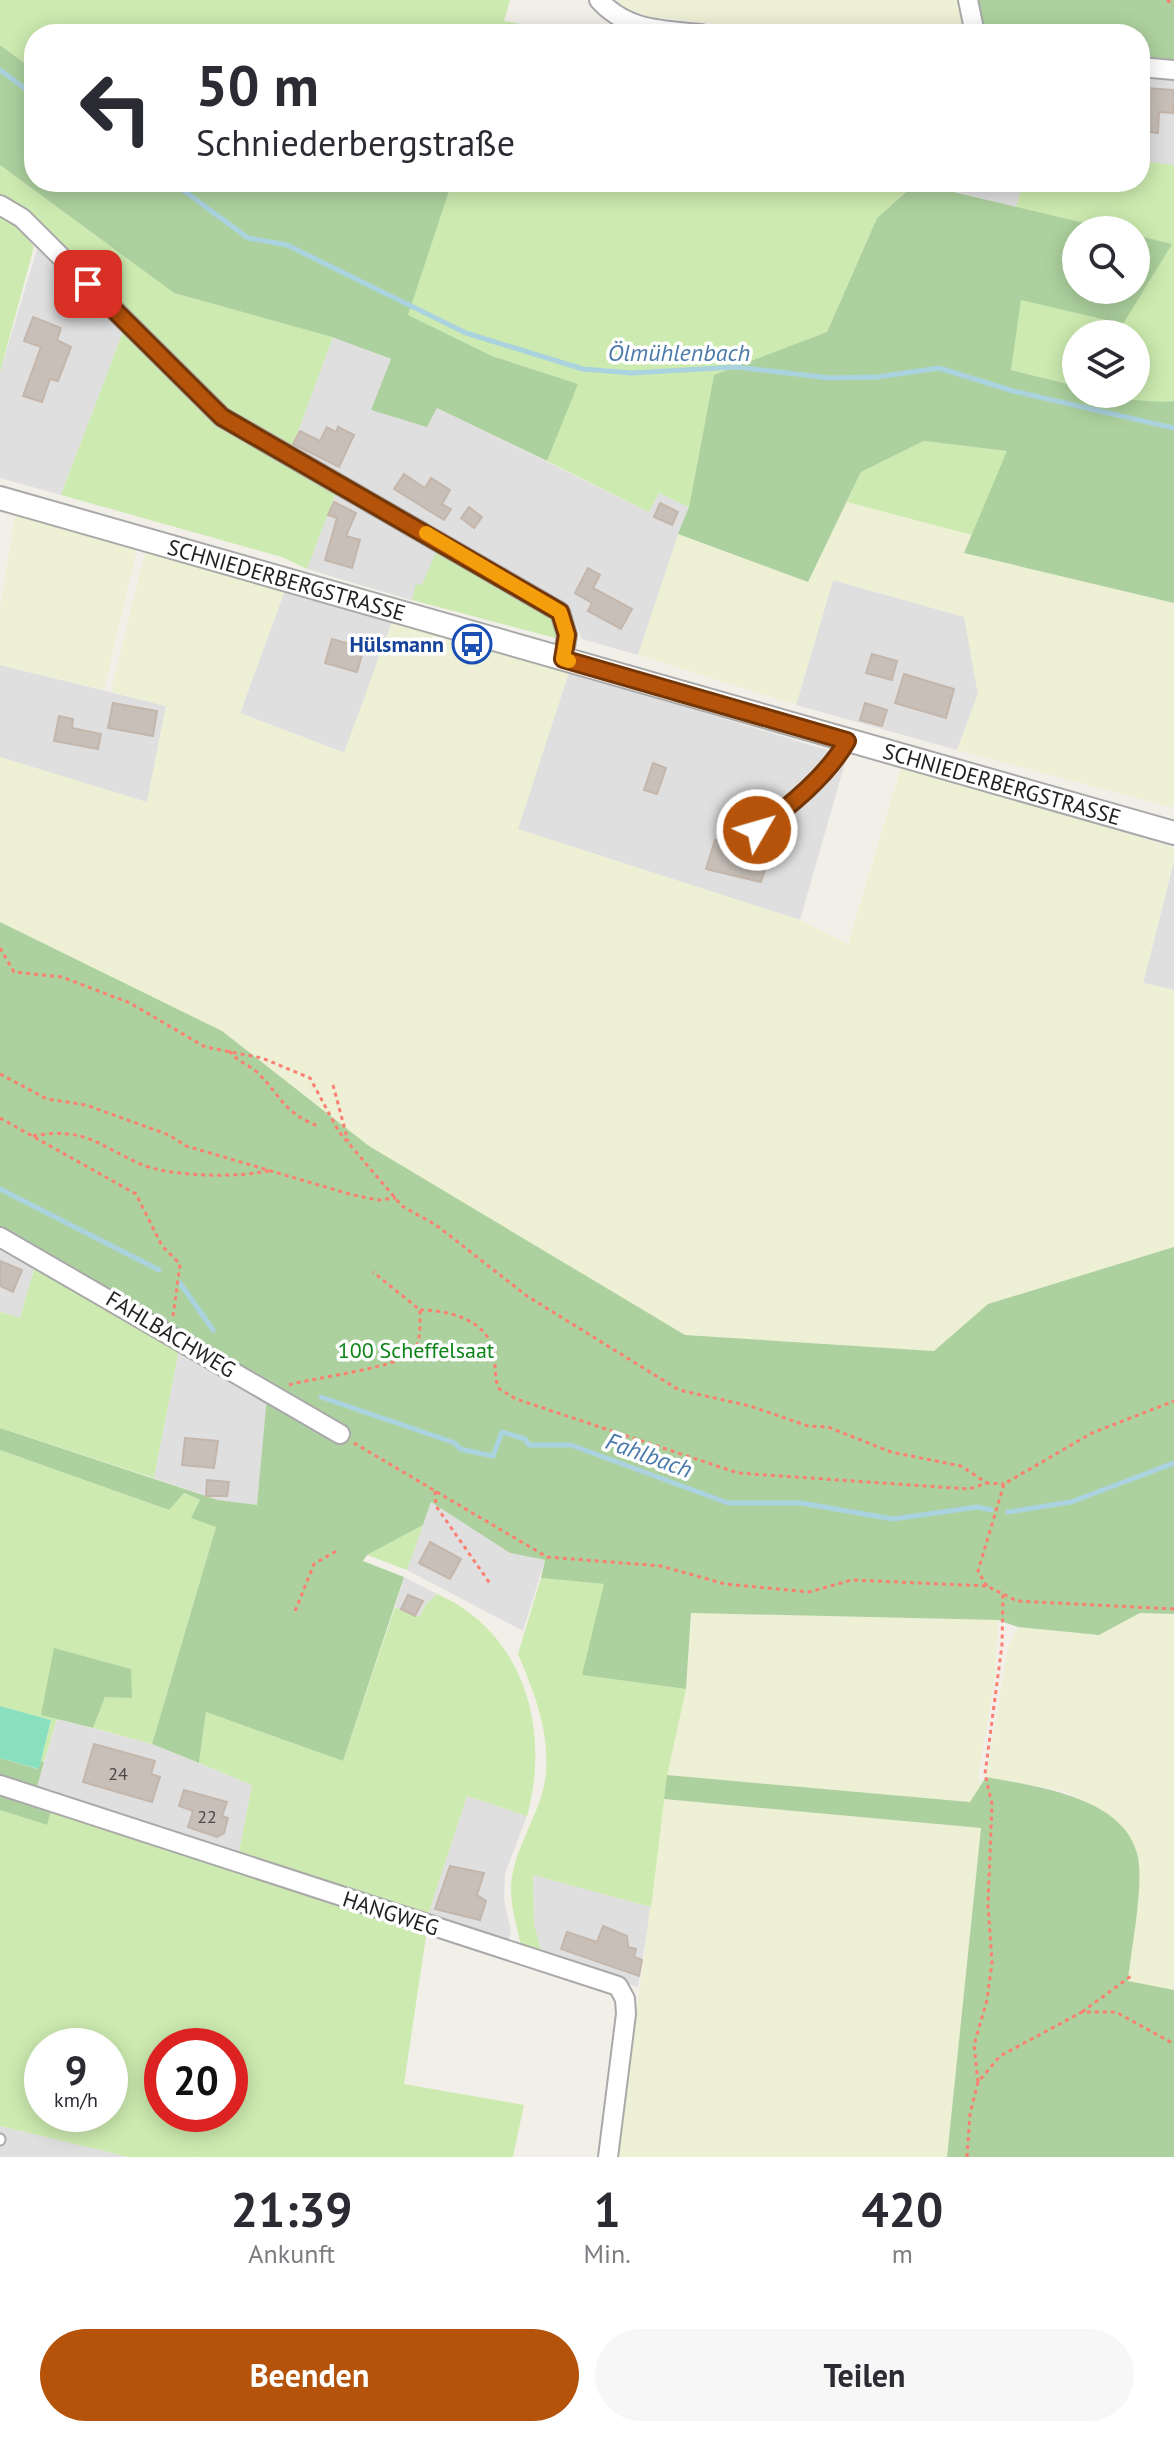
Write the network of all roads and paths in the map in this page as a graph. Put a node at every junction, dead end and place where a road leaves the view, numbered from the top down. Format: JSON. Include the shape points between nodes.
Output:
{"nodes":[{"id":1,"x":599,"y":0,"type":"edge"},
{"id":2,"x":968,"y":0,"type":"edge"},
{"id":3,"x":1167,"y":0,"type":"edge"},
{"id":4,"x":1174,"y":5,"type":"edge"},
{"id":5,"x":632,"y":24,"type":"edge"},
{"id":6,"x":973,"y":24,"type":"edge"},
{"id":7,"x":1150,"y":68,"type":"edge"},
{"id":8,"x":1174,"y":70,"type":"edge"},
{"id":9,"x":0,"y":205,"type":"edge"},
{"id":10,"x":0,"y":498,"type":"edge"},
{"id":11,"x":563,"y":659,"type":"junction"},
{"id":12,"x":847,"y":741,"type":"junction"},
{"id":13,"x":757,"y":830,"type":"dead end"},
{"id":14,"x":1174,"y":833,"type":"edge"},
{"id":15,"x":0,"y":948,"type":"edge"},
{"id":16,"x":229,"y":1051,"type":"junction"},
{"id":17,"x":0,"y":1074,"type":"edge"},
{"id":18,"x":333,"y":1085,"type":"dead end"},
{"id":19,"x":0,"y":1118,"type":"edge"},
{"id":20,"x":320,"y":1127,"type":"dead end"},
{"id":21,"x":33,"y":1137,"type":"junction"},
{"id":22,"x":350,"y":1145,"type":"junction"},
{"id":23,"x":272,"y":1170,"type":"junction"},
{"id":24,"x":396,"y":1198,"type":"junction"},
{"id":25,"x":0,"y":1237,"type":"edge"},
{"id":26,"x":373,"y":1272,"type":"dead end"},
{"id":27,"x":420,"y":1310,"type":"junction"},
{"id":28,"x":171,"y":1333,"type":"junction"},
{"id":29,"x":271,"y":1393,"type":"junction"},
{"id":30,"x":1174,"y":1401,"type":"edge"},
{"id":31,"x":340,"y":1434,"type":"joint"},
{"id":32,"x":987,"y":1483,"type":"junction"},
{"id":33,"x":1004,"y":1484,"type":"junction"},
{"id":34,"x":435,"y":1491,"type":"junction"},
{"id":35,"x":338,"y":1550,"type":"dead end"},
{"id":36,"x":491,"y":1585,"type":"dead end"},
{"id":37,"x":987,"y":1586,"type":"junction"},
{"id":38,"x":1003,"y":1594,"type":"junction"},
{"id":39,"x":1174,"y":1609,"type":"edge"},
{"id":40,"x":295,"y":1611,"type":"dead end"},
{"id":41,"x":0,"y":1785,"type":"edge"},
{"id":42,"x":1131,"y":1976,"type":"dead end"},
{"id":43,"x":1082,"y":2012,"type":"junction"},
{"id":44,"x":1174,"y":2044,"type":"edge"},
{"id":45,"x":978,"y":2082,"type":"junction"},
{"id":46,"x":608,"y":2157,"type":"edge"},
{"id":47,"x":967,"y":2157,"type":"edge"}],
"edges":[{"from":1,"to":5,"type":"street"},
{"from":2,"to":6,"type":"street"},
{"from":3,"to":4,"type":"path"},
{"from":7,"to":8,"type":"street"},
{"from":9,"to":11,"type":"street","via":[[22,218],[222,417],[560,612],[567,635]]},
{"from":10,"to":11,"type":"street","name":"SCHNIEDERBERGSTRASSE"},
{"from":11,"to":12,"type":"street","name":"SCHNIEDERBERGSTRASSE"},
{"from":12,"to":13,"type":"lane","via":[[805,791]]},
{"from":12,"to":14,"type":"street","name":"SCHNIEDERBERGSTRASSE"},
{"from":15,"to":16,"type":"path","via":[[14,972],[62,977],[130,1003],[205,1047]]},
{"from":16,"to":20,"type":"path","via":[[258,1073],[279,1102]]},
{"from":16,"to":22,"type":"path","via":[[310,1078]]},
{"from":17,"to":23,"type":"path","via":[[47,1099],[86,1105],[186,1146]]},
{"from":18,"to":22,"type":"path"},
{"from":19,"to":21,"type":"path"},
{"from":21,"to":23,"type":"path","via":[[60,1131],[108,1145],[146,1166],[182,1171]]},
{"from":21,"to":28,"type":"path","via":[[136,1194],[162,1246],[180,1264]]},
{"from":22,"to":24,"type":"path"},
{"from":23,"to":24,"type":"path","via":[[353,1195]]},
{"from":24,"to":32,"type":"path","via":[[527,1296],[679,1390],[828,1427],[891,1452],[961,1466]]},
{"from":25,"to":28,"type":"street","name":"FAHLBACHWEG"},
{"from":26,"to":27,"type":"path"},
{"from":27,"to":29,"type":"path","via":[[416,1348],[408,1358]]},
{"from":27,"to":32,"type":"path","via":[[450,1310],[487,1335],[498,1388],[516,1399],[738,1473],[969,1489]]},
{"from":28,"to":29,"type":"street","name":"FAHLBACHWEG"},
{"from":29,"to":31,"type":"street","name":"FAHLBACHWEG"},
{"from":30,"to":33,"type":"path","via":[[1092,1433]]},
{"from":31,"to":34,"type":"path"},
{"from":32,"to":33,"type":"path"},
{"from":33,"to":37,"type":"path","via":[[978,1571]]},
{"from":34,"to":36,"type":"path","via":[[436,1506]]},
{"from":34,"to":37,"type":"path","via":[[547,1557],[661,1566],[725,1584],[809,1592],[852,1580]]},
{"from":35,"to":40,"type":"path","via":[[314,1564]]},
{"from":37,"to":38,"type":"path"},
{"from":38,"to":39,"type":"path","via":[[1017,1601]]},
{"from":38,"to":45,"type":"path","via":[[1002,1645],[985,1774],[992,1804],[992,1962],[974,2045]]},
{"from":41,"to":46,"type":"street","name":"HANGWEG","via":[[618,1986],[626,2014]]},
{"from":42,"to":43,"type":"path"},
{"from":43,"to":44,"type":"path","via":[[1116,2012]]},
{"from":43,"to":45,"type":"path","via":[[1000,2056]]},
{"from":45,"to":47,"type":"path"}]}
